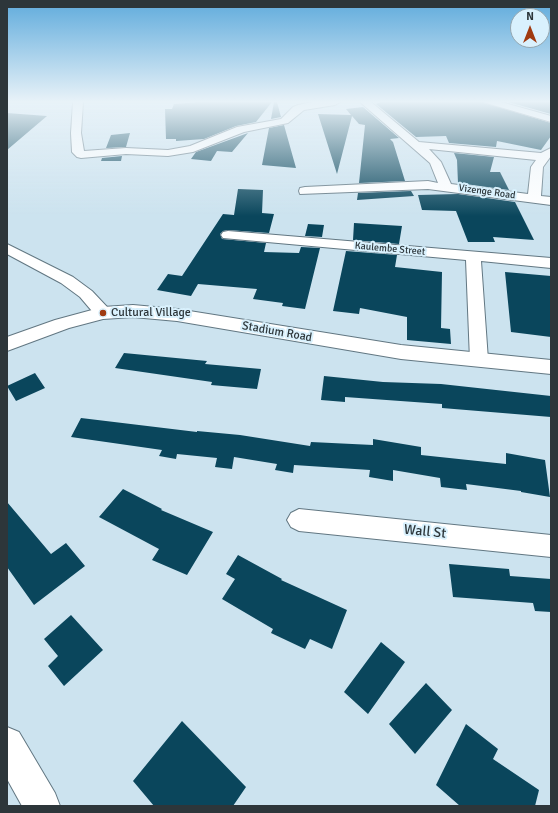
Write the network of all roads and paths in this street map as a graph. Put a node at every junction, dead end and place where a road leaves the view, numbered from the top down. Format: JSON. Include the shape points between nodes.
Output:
{"nodes":[{"id":1,"x":77,"y":140,"type":"edge"},
{"id":2,"x":215,"y":140,"type":"edge"},
{"id":3,"x":412,"y":140,"type":"edge"},
{"id":4,"x":418,"y":145,"type":"junction"},
{"id":5,"x":547,"y":154,"type":"edge"},
{"id":6,"x":446,"y":186,"type":"junction"},
{"id":7,"x":305,"y":191,"type":"dead end"},
{"id":8,"x":534,"y":199,"type":"junction"},
{"id":9,"x":551,"y":200,"type":"edge"},
{"id":10,"x":228,"y":235,"type":"dead end"},
{"id":11,"x":7,"y":248,"type":"edge"},
{"id":12,"x":472,"y":257,"type":"junction"},
{"id":13,"x":551,"y":263,"type":"edge"},
{"id":14,"x":103,"y":313,"type":"junction"},
{"id":15,"x":7,"y":344,"type":"edge"},
{"id":16,"x":479,"y":360,"type":"junction"},
{"id":17,"x":551,"y":367,"type":"edge"},
{"id":18,"x":299,"y":520,"type":"dead end"},
{"id":19,"x":551,"y":546,"type":"edge"},
{"id":20,"x":7,"y":744,"type":"edge"},
{"id":21,"x":42,"y":806,"type":"edge"}],
"edges":[{"from":1,"to":2,"type":"street","via":[[78,152],[81,155],[126,151],[168,153],[193,149]]},
{"from":3,"to":4,"type":"street","name":"Vizenge Road"},
{"from":4,"to":5,"type":"street"},
{"from":4,"to":6,"type":"street","name":"Vizenge Road","via":[[435,162]]},
{"from":5,"to":8,"type":"street","via":[[537,167]]},
{"from":6,"to":7,"type":"street","via":[[409,185]]},
{"from":6,"to":8,"type":"street","name":"Vizenge Road"},
{"from":8,"to":9,"type":"street","name":"Vizenge Road"},
{"from":10,"to":12,"type":"street","name":"Kaulembe Street"},
{"from":11,"to":14,"type":"street","via":[[67,280],[86,294]]},
{"from":12,"to":13,"type":"street","name":"Kaulembe Street"},
{"from":12,"to":16,"type":"street"},
{"from":14,"to":15,"type":"street","name":"Stadium Road","via":[[62,324]]},
{"from":14,"to":16,"type":"street","name":"Stadium Road","via":[[133,311],[177,315],[326,341]]},
{"from":16,"to":17,"type":"street","name":"Stadium Road"},
{"from":18,"to":19,"type":"street","name":"Wall St"},
{"from":20,"to":21,"type":"street"}]}
